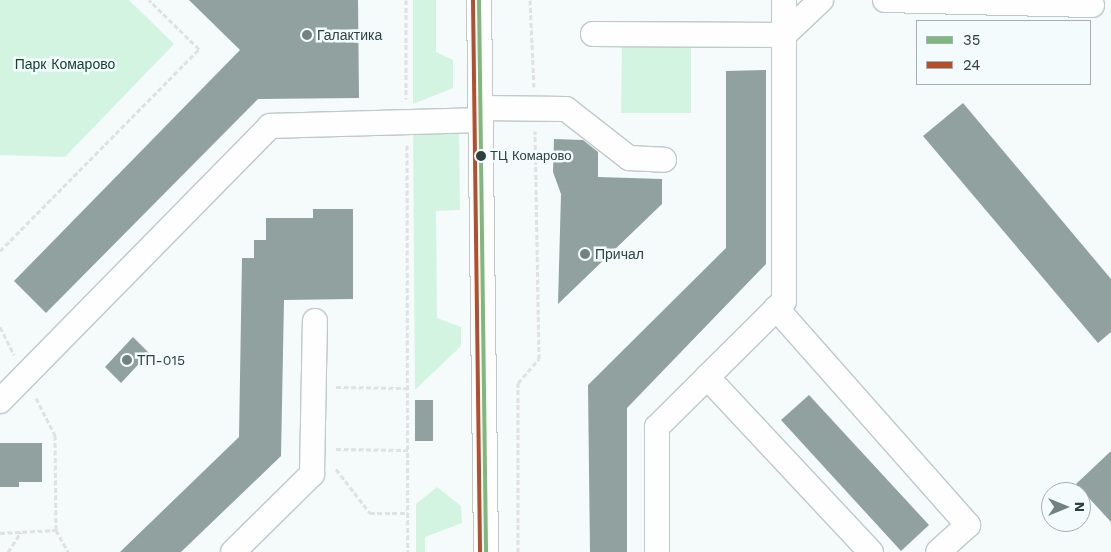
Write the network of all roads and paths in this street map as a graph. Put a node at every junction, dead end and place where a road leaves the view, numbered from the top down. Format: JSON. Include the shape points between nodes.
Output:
{"nodes":[{"id":1,"x":150,"y":0,"type":"edge"},
{"id":2,"x":406,"y":0,"type":"edge"},
{"id":3,"x":479,"y":0,"type":"edge"},
{"id":4,"x":530,"y":0,"type":"edge"},
{"id":5,"x":784,"y":0,"type":"edge"},
{"id":6,"x":821,"y":0,"type":"edge"},
{"id":7,"x":885,"y":0,"type":"edge"},
{"id":8,"x":1092,"y":5,"type":"dead end"},
{"id":9,"x":593,"y":34,"type":"dead end"},
{"id":10,"x":784,"y":35,"type":"junction"},
{"id":11,"x":535,"y":108,"type":"junction"},
{"id":12,"x":480,"y":114,"type":"junction"},
{"id":13,"x":406,"y":121,"type":"junction"},
{"id":14,"x":664,"y":160,"type":"dead end"},
{"id":15,"x":0,"y":251,"type":"edge"},
{"id":16,"x":776,"y":308,"type":"junction"},
{"id":17,"x":315,"y":321,"type":"dead end"},
{"id":18,"x":0,"y":327,"type":"edge"},
{"id":19,"x":24,"y":376,"type":"junction"},
{"id":20,"x":707,"y":377,"type":"junction"},
{"id":21,"x":314,"y":386,"type":"junction"},
{"id":22,"x":408,"y":388,"type":"junction"},
{"id":23,"x":0,"y":401,"type":"edge"},
{"id":24,"x":316,"y":449,"type":"junction"},
{"id":25,"x":408,"y":450,"type":"junction"},
{"id":26,"x":408,"y":513,"type":"junction"},
{"id":27,"x":56,"y":530,"type":"junction"},
{"id":28,"x":21,"y":532,"type":"junction"},
{"id":29,"x":0,"y":533,"type":"edge"},
{"id":30,"x":8,"y":552,"type":"edge"},
{"id":31,"x":68,"y":552,"type":"edge"},
{"id":32,"x":233,"y":552,"type":"edge"},
{"id":33,"x":408,"y":552,"type":"edge"},
{"id":34,"x":486,"y":552,"type":"edge"},
{"id":35,"x":518,"y":552,"type":"edge"},
{"id":36,"x":657,"y":552,"type":"edge"},
{"id":37,"x":871,"y":552,"type":"edge"},
{"id":38,"x":938,"y":552,"type":"edge"}],
"edges":[{"from":1,"to":15,"type":"path","via":[[199,49]]},
{"from":2,"to":13,"type":"path"},
{"from":3,"to":12,"type":"street"},
{"from":4,"to":11,"type":"path"},
{"from":5,"to":10,"type":"street"},
{"from":6,"to":10,"type":"street"},
{"from":7,"to":8,"type":"street"},
{"from":9,"to":10,"type":"street"},
{"from":10,"to":16,"type":"street","via":[[784,300]]},
{"from":11,"to":12,"type":"street"},
{"from":11,"to":14,"type":"street","via":[[566,109],[629,158]]},
{"from":11,"to":35,"type":"path","via":[[539,359],[518,382]]},
{"from":12,"to":13,"type":"street"},
{"from":12,"to":34,"type":"street"},
{"from":13,"to":19,"type":"street","via":[[270,126]]},
{"from":13,"to":22,"type":"path"},
{"from":16,"to":20,"type":"street"},
{"from":16,"to":38,"type":"street","via":[[968,525]]},
{"from":17,"to":21,"type":"street"},
{"from":18,"to":19,"type":"path"},
{"from":19,"to":23,"type":"street"},
{"from":19,"to":27,"type":"path","via":[[55,435]]},
{"from":20,"to":36,"type":"street","via":[[657,427]]},
{"from":20,"to":37,"type":"street"},
{"from":21,"to":22,"type":"path"},
{"from":21,"to":24,"type":"street"},
{"from":22,"to":25,"type":"path"},
{"from":24,"to":25,"type":"path"},
{"from":24,"to":26,"type":"path","via":[[370,513]]},
{"from":24,"to":32,"type":"street","via":[[312,474]]},
{"from":25,"to":26,"type":"path"},
{"from":26,"to":33,"type":"path"},
{"from":27,"to":28,"type":"path"},
{"from":27,"to":31,"type":"path"},
{"from":28,"to":29,"type":"path"},
{"from":28,"to":30,"type":"path"}]}
